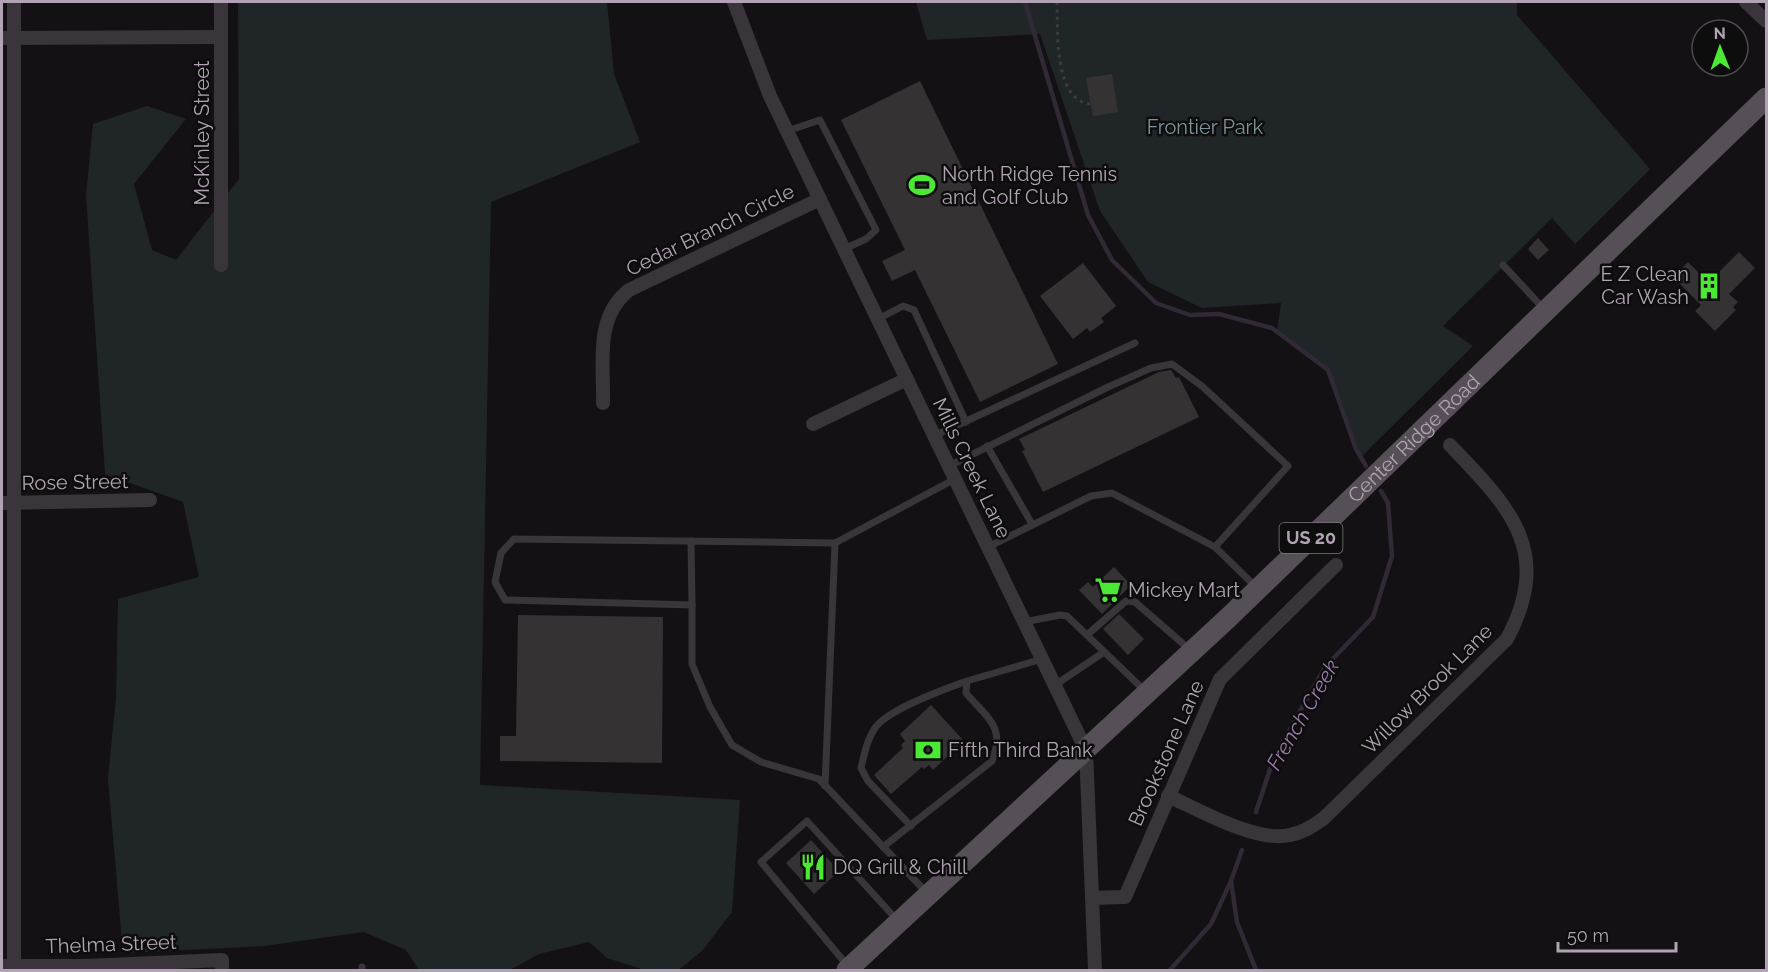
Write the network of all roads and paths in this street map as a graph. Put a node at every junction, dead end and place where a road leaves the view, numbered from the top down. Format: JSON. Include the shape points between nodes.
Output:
{"nodes":[{"id":1,"x":14,"y":2,"type":"edge"},
{"id":2,"x":221,"y":2,"type":"edge"},
{"id":3,"x":734,"y":2,"type":"edge"},
{"id":4,"x":1057,"y":2,"type":"edge"},
{"id":5,"x":1746,"y":2,"type":"edge"},
{"id":6,"x":1767,"y":21,"type":"edge"},
{"id":7,"x":221,"y":37,"type":"junction"},
{"id":8,"x":8,"y":38,"type":"edge"},
{"id":9,"x":1767,"y":98,"type":"edge"},
{"id":10,"x":1090,"y":104,"type":"dead end"},
{"id":11,"x":787,"y":131,"type":"junction"},
{"id":12,"x":820,"y":199,"type":"junction"},
{"id":13,"x":844,"y":249,"type":"junction"},
{"id":14,"x":221,"y":265,"type":"dead end"},
{"id":15,"x":1503,"y":265,"type":"dead end"},
{"id":16,"x":1546,"y":312,"type":"junction"},
{"id":17,"x":878,"y":319,"type":"junction"},
{"id":18,"x":1135,"y":344,"type":"dead end"},
{"id":19,"x":907,"y":379,"type":"junction"},
{"id":20,"x":603,"y":403,"type":"dead end"},
{"id":21,"x":966,"y":422,"type":"junction"},
{"id":22,"x":813,"y":424,"type":"dead end"},
{"id":23,"x":934,"y":436,"type":"junction"},
{"id":24,"x":1449,"y":445,"type":"dead end"},
{"id":25,"x":987,"y":446,"type":"junction"},
{"id":26,"x":949,"y":466,"type":"junction"},
{"id":27,"x":955,"y":479,"type":"junction"},
{"id":28,"x":150,"y":500,"type":"dead end"},
{"id":29,"x":8,"y":503,"type":"edge"},
{"id":30,"x":1032,"y":524,"type":"junction"},
{"id":31,"x":691,"y":541,"type":"junction"},
{"id":32,"x":835,"y":543,"type":"junction"},
{"id":33,"x":988,"y":547,"type":"junction"},
{"id":34,"x":1215,"y":547,"type":"junction"},
{"id":35,"x":1336,"y":565,"type":"dead end"},
{"id":36,"x":1258,"y":589,"type":"junction"},
{"id":37,"x":692,"y":605,"type":"junction"},
{"id":38,"x":1024,"y":622,"type":"junction"},
{"id":39,"x":1087,"y":635,"type":"junction"},
{"id":40,"x":1192,"y":651,"type":"junction"},
{"id":41,"x":1104,"y":652,"type":"junction"},
{"id":42,"x":1042,"y":659,"type":"junction"},
{"id":43,"x":968,"y":681,"type":"junction"},
{"id":44,"x":1055,"y":685,"type":"junction"},
{"id":45,"x":1147,"y":693,"type":"junction"},
{"id":46,"x":1086,"y":750,"type":"junction"},
{"id":47,"x":825,"y":786,"type":"junction"},
{"id":48,"x":1168,"y":796,"type":"junction"},
{"id":49,"x":911,"y":825,"type":"junction"},
{"id":50,"x":883,"y":847,"type":"junction"},
{"id":51,"x":929,"y":894,"type":"junction"},
{"id":52,"x":1092,"y":898,"type":"junction"},
{"id":53,"x":899,"y":922,"type":"junction"},
{"id":54,"x":222,"y":965,"type":"edge"},
{"id":55,"x":8,"y":966,"type":"edge"},
{"id":56,"x":848,"y":969,"type":"edge"},
{"id":57,"x":1095,"y":970,"type":"edge"}],
"edges":[{"from":1,"to":8,"type":"street"},
{"from":2,"to":7,"type":"street","name":"McKinley Street"},
{"from":3,"to":11,"type":"street","name":"Mills Creek Lane"},
{"from":4,"to":10,"type":"path","via":[[1064,83],[1082,104]]},
{"from":5,"to":6,"type":"street"},
{"from":7,"to":8,"type":"street"},
{"from":7,"to":14,"type":"street","name":"McKinley Street"},
{"from":8,"to":29,"type":"street"},
{"from":9,"to":16,"type":"main road","name":"Center Ridge Road","number":"US 20"},
{"from":11,"to":12,"type":"street","name":"Mills Creek Lane"},
{"from":11,"to":13,"type":"lane","via":[[820,120],[869,213],[876,230]]},
{"from":12,"to":13,"type":"street","name":"Mills Creek Lane"},
{"from":12,"to":20,"type":"street","name":"Cedar Branch Circle","via":[[629,290],[618,299],[605,322]]},
{"from":13,"to":17,"type":"street","name":"Mills Creek Lane"},
{"from":15,"to":16,"type":"lane"},
{"from":16,"to":36,"type":"main road","name":"Center Ridge Road","number":"US 20"},
{"from":17,"to":19,"type":"street","name":"Mills Creek Lane"},
{"from":17,"to":21,"type":"lane","via":[[903,306],[914,310]]},
{"from":18,"to":21,"type":"lane"},
{"from":19,"to":22,"type":"street"},
{"from":19,"to":23,"type":"street","name":"Mills Creek Lane"},
{"from":21,"to":23,"type":"lane"},
{"from":23,"to":26,"type":"street","name":"Mills Creek Lane"},
{"from":24,"to":48,"type":"street","name":"Willow Brook Lane","via":[[1495,492],[1512,516],[1523,543],[1525,595],[1512,628],[1491,657],[1307,830],[1270,837]]},
{"from":25,"to":26,"type":"lane"},
{"from":25,"to":30,"type":"lane"},
{"from":25,"to":34,"type":"lane","via":[[1151,368],[1173,364],[1288,466]]},
{"from":26,"to":27,"type":"street","name":"Mills Creek Lane"},
{"from":27,"to":32,"type":"lane"},
{"from":27,"to":33,"type":"street","name":"Mills Creek Lane"},
{"from":28,"to":29,"type":"street","name":"Rose Street"},
{"from":29,"to":55,"type":"street"},
{"from":30,"to":33,"type":"lane"},
{"from":30,"to":34,"type":"lane","via":[[1091,496],[1112,494]]},
{"from":31,"to":32,"type":"lane"},
{"from":31,"to":37,"type":"lane"},
{"from":31,"to":37,"type":"lane","via":[[514,539],[501,553],[495,582],[505,600]]},
{"from":32,"to":47,"type":"lane"},
{"from":33,"to":38,"type":"street","name":"Mills Creek Lane"},
{"from":34,"to":36,"type":"lane"},
{"from":35,"to":48,"type":"street","name":"Brookstone Lane","via":[[1220,679]]},
{"from":36,"to":40,"type":"main road","name":"Center Ridge Road","number":"US 20"},
{"from":37,"to":47,"type":"lane","via":[[692,664],[732,745],[761,762],[819,779]]},
{"from":38,"to":39,"type":"lane","via":[[1067,616]]},
{"from":38,"to":42,"type":"street","name":"Mills Creek Lane"},
{"from":39,"to":40,"type":"lane","via":[[1126,601],[1135,602]]},
{"from":39,"to":41,"type":"lane"},
{"from":40,"to":45,"type":"main road","name":"Center Ridge Road","number":"US 20"},
{"from":41,"to":44,"type":"lane"},
{"from":41,"to":45,"type":"lane"},
{"from":42,"to":43,"type":"lane"},
{"from":42,"to":44,"type":"street","name":"Mills Creek Lane"},
{"from":43,"to":49,"type":"lane","via":[[966,693],[997,730],[998,747],[992,761]]},
{"from":43,"to":49,"type":"lane","via":[[933,693],[875,726],[866,748],[861,768],[868,781]]},
{"from":44,"to":46,"type":"street","name":"Mills Creek Lane"},
{"from":45,"to":46,"type":"main road","name":"Center Ridge Road","number":"US 20"},
{"from":46,"to":51,"type":"main road","name":"Center Ridge Road","number":"US 20"},
{"from":46,"to":52,"type":"street","name":"Mills Creek Lane"},
{"from":47,"to":50,"type":"lane"},
{"from":48,"to":52,"type":"street","name":"Brookstone Lane","via":[[1125,897]]},
{"from":49,"to":50,"type":"lane"},
{"from":50,"to":51,"type":"lane"},
{"from":51,"to":53,"type":"main road","name":"Center Ridge Road","number":"US 20"},
{"from":52,"to":57,"type":"street","name":"Mills Creek Lane"},
{"from":53,"to":56,"type":"main road","name":"Center Ridge Road","number":"US 20"},
{"from":53,"to":56,"type":"lane","via":[[807,821],[761,862]]},
{"from":54,"to":55,"type":"street","name":"Thelma Street"}]}
